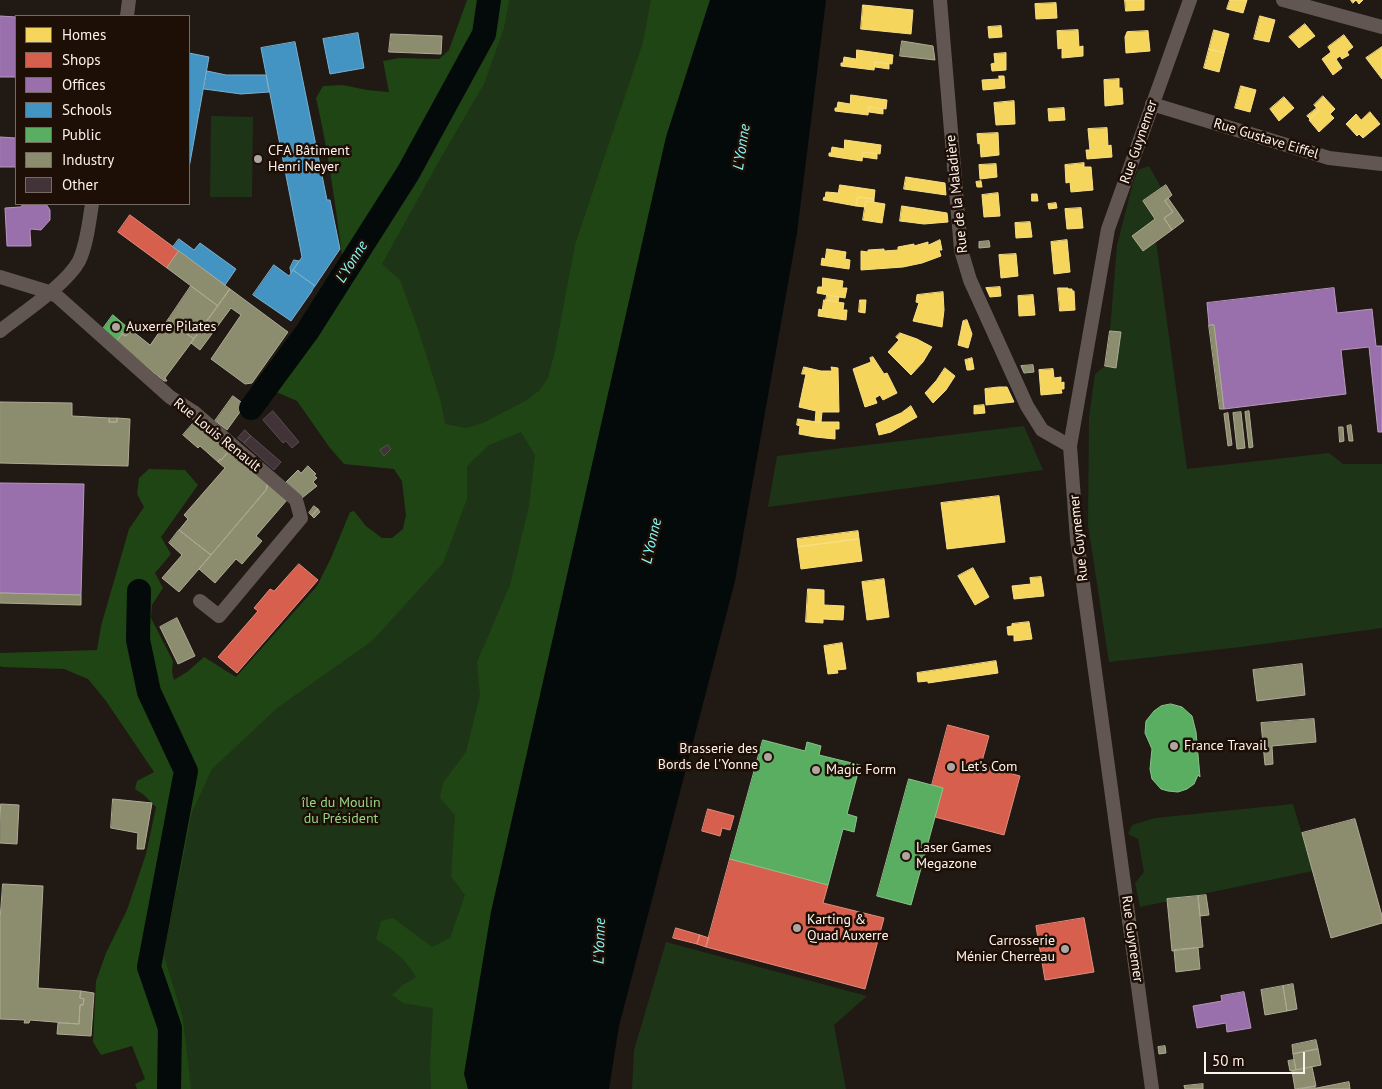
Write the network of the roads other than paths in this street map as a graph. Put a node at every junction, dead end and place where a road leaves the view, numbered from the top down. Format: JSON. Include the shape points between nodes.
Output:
{"nodes":[{"id":1,"x":129,"y":0,"type":"edge"},
{"id":2,"x":940,"y":0,"type":"edge"},
{"id":3,"x":1190,"y":0,"type":"edge"},
{"id":4,"x":1283,"y":0,"type":"edge"},
{"id":5,"x":127,"y":15,"type":"edge"},
{"id":6,"x":1382,"y":27,"type":"edge"},
{"id":7,"x":1152,"y":104,"type":"junction"},
{"id":8,"x":1382,"y":164,"type":"edge"},
{"id":9,"x":92,"y":205,"type":"edge"},
{"id":10,"x":0,"y":277,"type":"edge"},
{"id":11,"x":49,"y":292,"type":"junction"},
{"id":12,"x":0,"y":331,"type":"edge"},
{"id":13,"x":1070,"y":446,"type":"junction"},
{"id":14,"x":200,"y":601,"type":"dead end"},
{"id":15,"x":1152,"y":1089,"type":"edge"}],
"edges":[{"from":1,"to":5,"type":"street"},
{"from":2,"to":13,"type":"street","name":"Rue de la Maladière","via":[[961,250],[970,280],[1027,406],[1042,430]]},
{"from":3,"to":7,"type":"street","name":"Rue Guynemer"},
{"from":4,"to":6,"type":"street"},
{"from":7,"to":8,"type":"street","name":"Rue Gustave Eiffel","via":[[1328,158]]},
{"from":7,"to":13,"type":"street","name":"Rue Guynemer","via":[[1108,229]]},
{"from":9,"to":11,"type":"street","via":[[79,260]]},
{"from":10,"to":11,"type":"street","name":"Rue Louis Renault"},
{"from":11,"to":12,"type":"street"},
{"from":11,"to":14,"type":"street","name":"Rue Louis Renault","via":[[296,500],[301,518],[219,616]]},
{"from":13,"to":15,"type":"street","name":"Rue Guynemer","via":[[1077,539]]}]}
